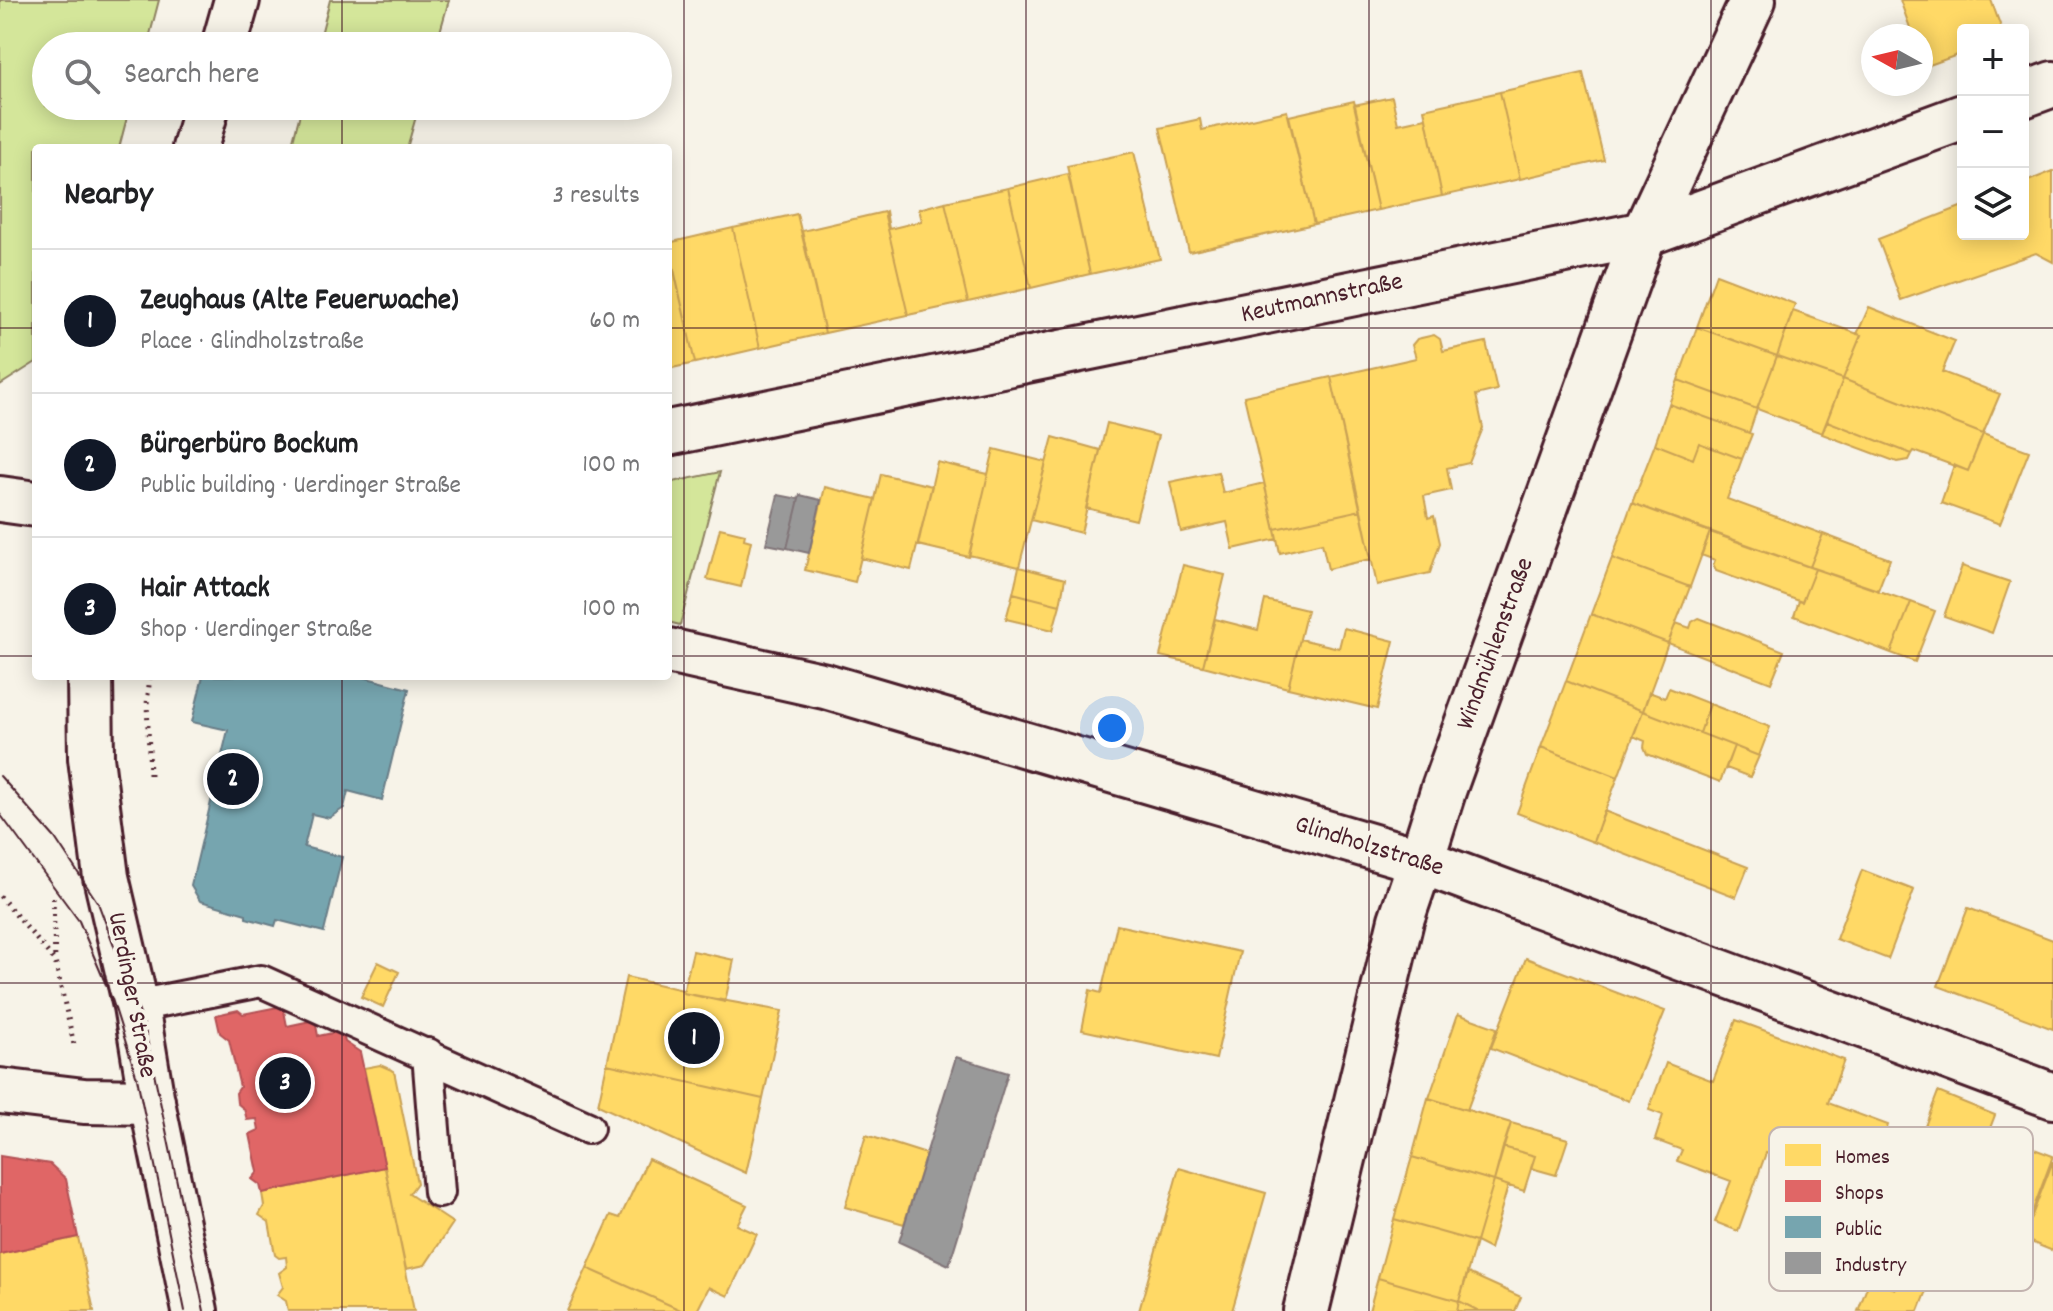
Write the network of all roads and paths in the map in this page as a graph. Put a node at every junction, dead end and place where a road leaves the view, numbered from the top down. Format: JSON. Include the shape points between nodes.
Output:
{"nodes":[{"id":1,"x":237,"y":0,"type":"edge"},
{"id":2,"x":1753,"y":0,"type":"edge"},
{"id":3,"x":228,"y":32,"type":"edge"},
{"id":4,"x":2053,"y":84,"type":"edge"},
{"id":5,"x":2029,"y":93,"type":"edge"},
{"id":6,"x":1957,"y":119,"type":"edge"},
{"id":7,"x":203,"y":120,"type":"edge"},
{"id":8,"x":196,"y":144,"type":"edge"},
{"id":9,"x":1644,"y":234,"type":"junction"},
{"id":10,"x":672,"y":432,"type":"edge"},
{"id":11,"x":0,"y":499,"type":"edge"},
{"id":12,"x":32,"y":503,"type":"edge"},
{"id":13,"x":672,"y":652,"type":"edge"},
{"id":14,"x":90,"y":680,"type":"edge"},
{"id":15,"x":1421,"y":861,"type":"junction"},
{"id":16,"x":0,"y":896,"type":"edge"},
{"id":17,"x":136,"y":1006,"type":"junction"},
{"id":18,"x":428,"y":1054,"type":"junction"},
{"id":19,"x":0,"y":1091,"type":"edge"},
{"id":20,"x":2053,"y":1096,"type":"edge"},
{"id":21,"x":84,"y":1101,"type":"junction"},
{"id":22,"x":152,"y":1102,"type":"junction"},
{"id":23,"x":588,"y":1128,"type":"dead end"},
{"id":24,"x":439,"y":1192,"type":"dead end"},
{"id":25,"x":195,"y":1311,"type":"edge"},
{"id":26,"x":1306,"y":1311,"type":"edge"}],
"edges":[{"from":1,"to":3,"type":"street"},
{"from":2,"to":9,"type":"street","name":"Windmühlenstraße"},
{"from":4,"to":5,"type":"street"},
{"from":6,"to":9,"type":"street","name":"Keutmannstraße"},
{"from":7,"to":8,"type":"street"},
{"from":9,"to":10,"type":"street","name":"Keutmannstraße"},
{"from":9,"to":15,"type":"street","name":"Windmühlenstraße"},
{"from":11,"to":12,"type":"street"},
{"from":13,"to":15,"type":"street","name":"Glindholzstraße","via":[[825,686]]},
{"from":14,"to":17,"type":"street","name":"Uerdinger Straße","via":[[91,758],[106,877]]},
{"from":15,"to":20,"type":"street","name":"Glindholzstraße"},
{"from":15,"to":26,"type":"street","name":"Windmühlenstraße","via":[[1401,920]]},
{"from":16,"to":21,"type":"path","via":[[55,961]]},
{"from":17,"to":18,"type":"lane","via":[[261,981]]},
{"from":17,"to":22,"type":"street","name":"Uerdinger Straße"},
{"from":18,"to":23,"type":"lane"},
{"from":18,"to":24,"type":"lane"},
{"from":19,"to":21,"type":"street"},
{"from":21,"to":22,"type":"street"},
{"from":22,"to":25,"type":"street","name":"Uerdinger Straße"}]}
